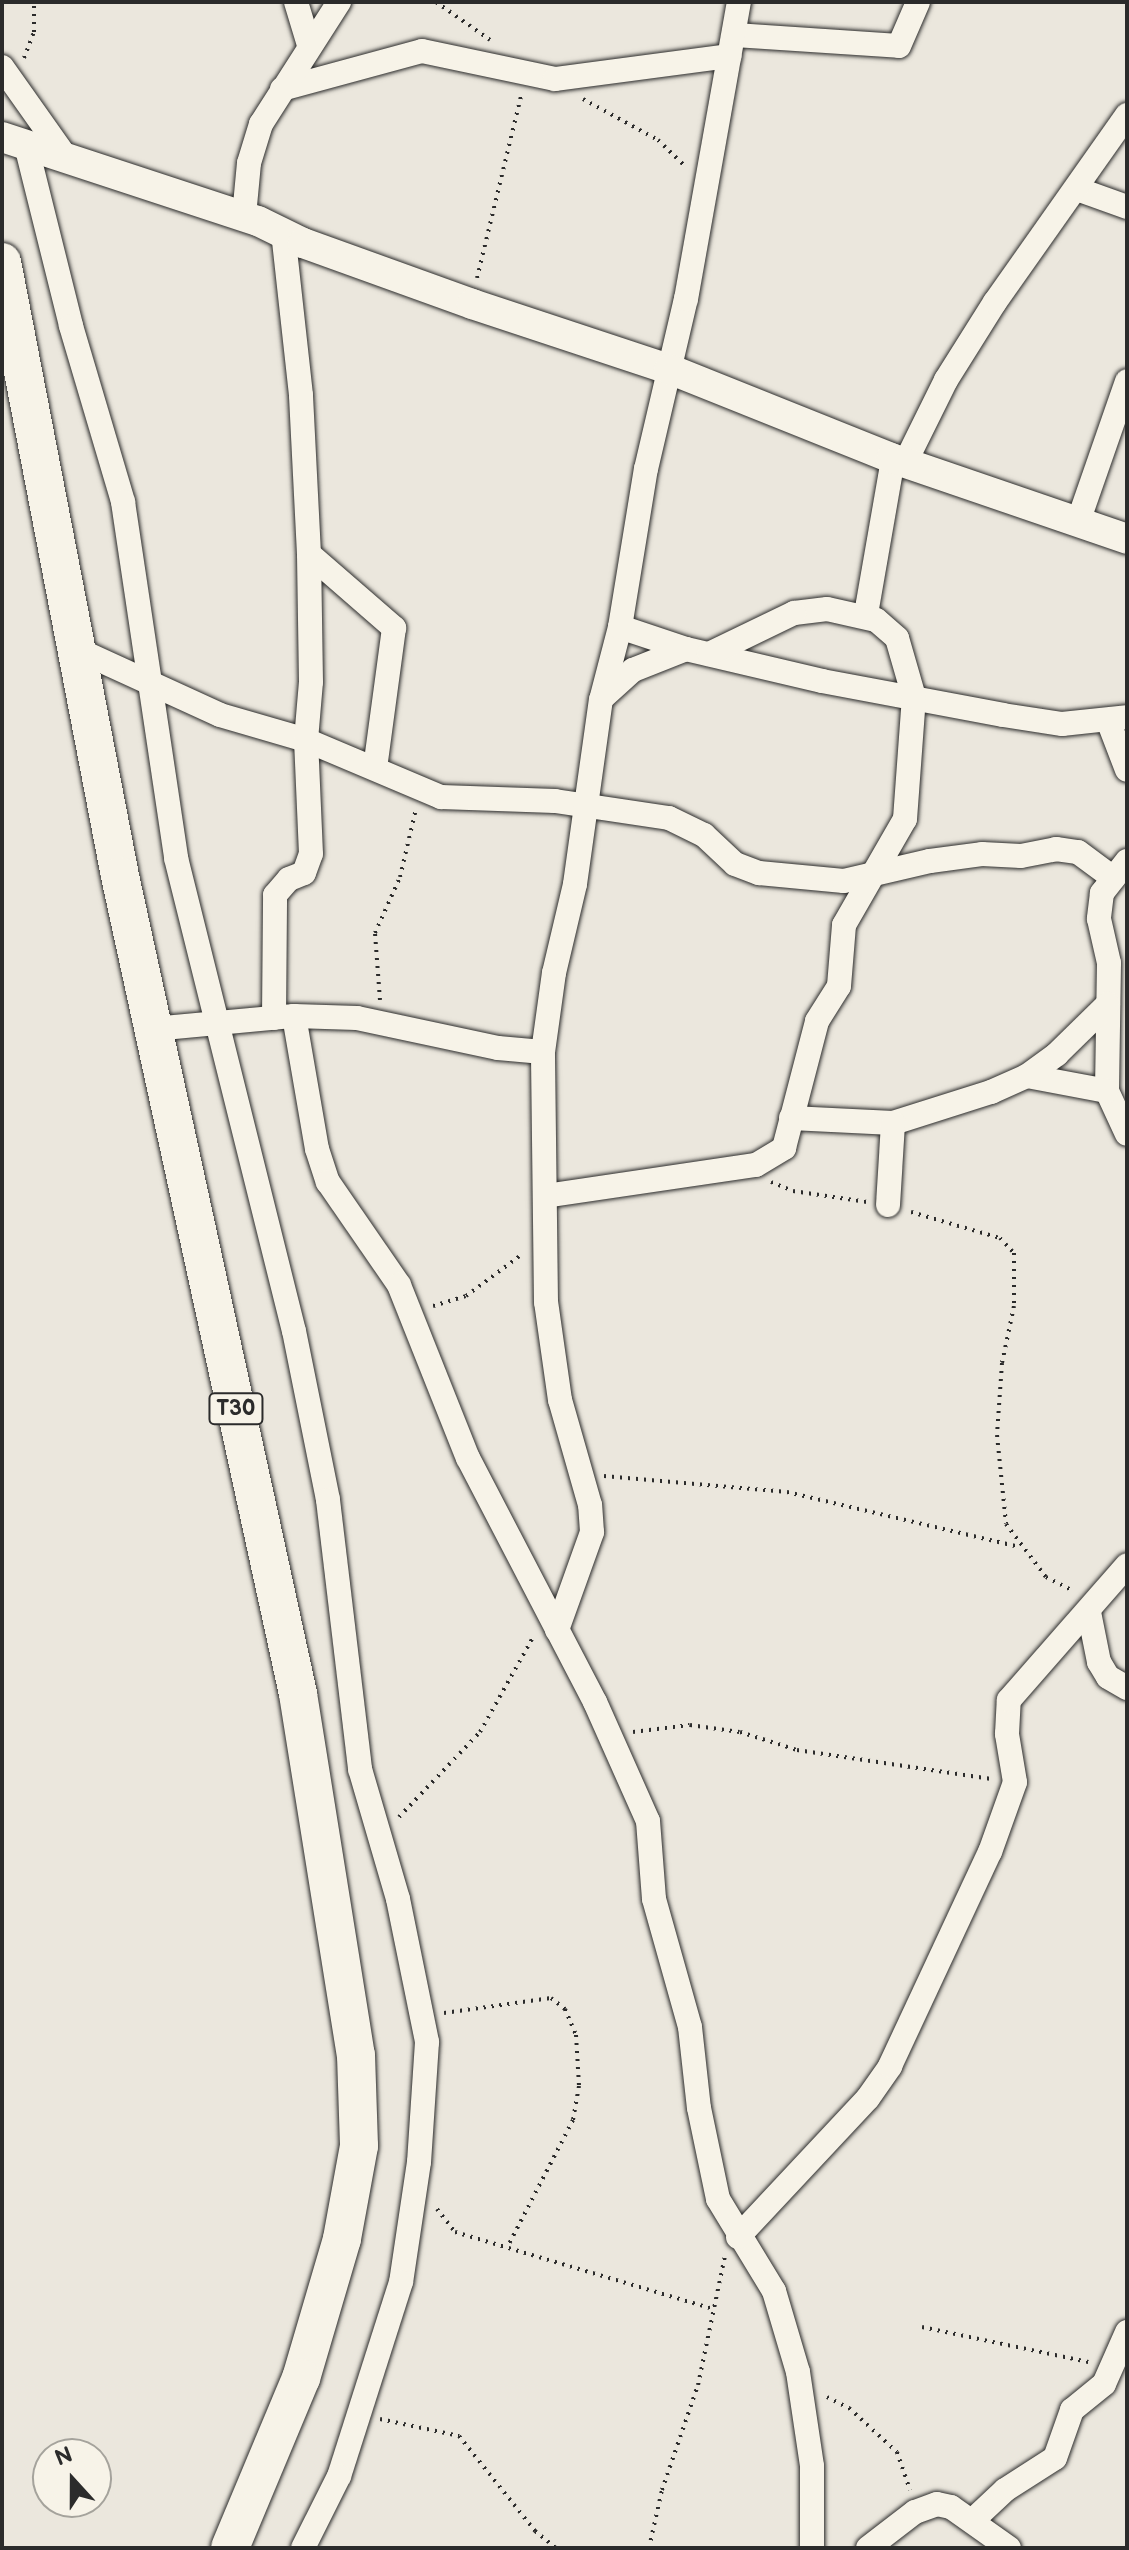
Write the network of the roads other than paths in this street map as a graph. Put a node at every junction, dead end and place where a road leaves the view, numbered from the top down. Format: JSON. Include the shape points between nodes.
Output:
{"nodes":[{"id":1,"x":296,"y":2,"type":"edge"},
{"id":2,"x":339,"y":2,"type":"edge"},
{"id":3,"x":739,"y":2,"type":"edge"},
{"id":4,"x":918,"y":2,"type":"edge"},
{"id":5,"x":309,"y":45,"type":"junction"},
{"id":6,"x":732,"y":46,"type":"junction"},
{"id":7,"x":8,"y":74,"type":"edge"},
{"id":8,"x":282,"y":89,"type":"junction"},
{"id":9,"x":1127,"y":115,"type":"edge"},
{"id":10,"x":14,"y":141,"type":"edge"},
{"id":11,"x":65,"y":156,"type":"junction"},
{"id":12,"x":1077,"y":189,"type":"junction"},
{"id":13,"x":1127,"y":207,"type":"edge"},
{"id":14,"x":244,"y":216,"type":"junction"},
{"id":15,"x":283,"y":233,"type":"junction"},
{"id":16,"x":2,"y":262,"type":"edge"},
{"id":17,"x":669,"y":369,"type":"junction"},
{"id":18,"x":1127,"y":381,"type":"edge"},
{"id":19,"x":899,"y":461,"type":"junction"},
{"id":20,"x":1078,"y":522,"type":"junction"},
{"id":21,"x":1127,"y":539,"type":"edge"},
{"id":22,"x":309,"y":554,"type":"junction"},
{"id":23,"x":866,"y":614,"type":"junction"},
{"id":24,"x":620,"y":627,"type":"junction"},
{"id":25,"x":76,"y":649,"type":"junction"},
{"id":26,"x":698,"y":652,"type":"junction"},
{"id":27,"x":150,"y":685,"type":"junction"},
{"id":28,"x":914,"y":697,"type":"junction"},
{"id":29,"x":601,"y":700,"type":"junction"},
{"id":30,"x":1118,"y":720,"type":"edge"},
{"id":31,"x":306,"y":740,"type":"junction"},
{"id":32,"x":375,"y":768,"type":"junction"},
{"id":33,"x":1127,"y":770,"type":"edge"},
{"id":34,"x":588,"y":805,"type":"junction"},
{"id":35,"x":1120,"y":870,"type":"edge"},
{"id":36,"x":870,"y":878,"type":"junction"},
{"id":37,"x":1117,"y":949,"type":"edge"},
{"id":38,"x":1108,"y":1004,"type":"junction"},
{"id":39,"x":284,"y":1017,"type":"junction"},
{"id":40,"x":216,"y":1025,"type":"junction"},
{"id":41,"x":153,"y":1029,"type":"junction"},
{"id":42,"x":543,"y":1052,"type":"junction"},
{"id":43,"x":1027,"y":1076,"type":"junction"},
{"id":44,"x":1107,"y":1091,"type":"junction"},
{"id":45,"x":791,"y":1118,"type":"junction"},
{"id":46,"x":893,"y":1123,"type":"junction"},
{"id":47,"x":1127,"y":1134,"type":"edge"},
{"id":48,"x":545,"y":1196,"type":"junction"},
{"id":49,"x":888,"y":1205,"type":"road end"},
{"id":50,"x":1127,"y":1565,"type":"edge"},
{"id":51,"x":1093,"y":1606,"type":"junction"},
{"id":52,"x":554,"y":1624,"type":"junction"},
{"id":53,"x":1127,"y":1688,"type":"edge"},
{"id":54,"x":735,"y":2232,"type":"junction"},
{"id":55,"x":1127,"y":2332,"type":"edge"},
{"id":56,"x":972,"y":2521,"type":"junction"},
{"id":57,"x":230,"y":2548,"type":"edge"},
{"id":58,"x":303,"y":2548,"type":"edge"},
{"id":59,"x":812,"y":2548,"type":"edge"},
{"id":60,"x":868,"y":2548,"type":"edge"},
{"id":61,"x":1009,"y":2548,"type":"edge"}],
"edges":[{"from":1,"to":5,"type":"street"},
{"from":2,"to":5,"type":"street"},
{"from":3,"to":6,"type":"street"},
{"from":4,"to":6,"type":"street","via":[[899,46]]},
{"from":5,"to":8,"type":"street"},
{"from":6,"to":8,"type":"street","via":[[555,79],[422,51]]},
{"from":6,"to":17,"type":"street"},
{"from":7,"to":11,"type":"street"},
{"from":8,"to":14,"type":"street","via":[[255,141]]},
{"from":9,"to":12,"type":"street"},
{"from":10,"to":11,"type":"street"},
{"from":10,"to":27,"type":"street","via":[[123,502]]},
{"from":11,"to":14,"type":"street"},
{"from":12,"to":13,"type":"street"},
{"from":12,"to":19,"type":"street","via":[[954,367]]},
{"from":14,"to":15,"type":"street"},
{"from":15,"to":17,"type":"street","via":[[472,304]]},
{"from":15,"to":22,"type":"street","via":[[301,395]]},
{"from":16,"to":25,"type":"main road","number":"T30"},
{"from":17,"to":19,"type":"street"},
{"from":17,"to":24,"type":"street"},
{"from":18,"to":20,"type":"street"},
{"from":19,"to":20,"type":"street"},
{"from":19,"to":23,"type":"street"},
{"from":20,"to":21,"type":"street"},
{"from":22,"to":31,"type":"street"},
{"from":22,"to":32,"type":"street","via":[[394,628]]},
{"from":23,"to":26,"type":"street","via":[[827,609],[794,613]]},
{"from":23,"to":28,"type":"street","via":[[897,638]]},
{"from":24,"to":26,"type":"street"},
{"from":24,"to":29,"type":"street"},
{"from":25,"to":27,"type":"street"},
{"from":25,"to":41,"type":"main road","number":"T30"},
{"from":26,"to":28,"type":"street"},
{"from":26,"to":29,"type":"street","via":[[633,670]]},
{"from":27,"to":31,"type":"street","via":[[220,715]]},
{"from":27,"to":40,"type":"street","via":[[176,858]]},
{"from":28,"to":30,"type":"street","via":[[1062,724]]},
{"from":28,"to":36,"type":"street","via":[[905,819]]},
{"from":29,"to":34,"type":"street"},
{"from":30,"to":33,"type":"street"},
{"from":31,"to":32,"type":"street"},
{"from":31,"to":39,"type":"street","via":[[311,854],[304,873],[289,879],[275,895],[270,967]]},
{"from":32,"to":34,"type":"street","via":[[458,801]]},
{"from":34,"to":36,"type":"street","via":[[688,825],[735,864],[759,873],[816,880]]},
{"from":34,"to":42,"type":"street"},
{"from":35,"to":36,"type":"street","via":[[1078,852],[1056,849],[930,861]]},
{"from":35,"to":37,"type":"street","via":[[1099,906]]},
{"from":36,"to":45,"type":"street","via":[[844,925],[839,986],[817,1021]]},
{"from":37,"to":38,"type":"street"},
{"from":38,"to":43,"type":"street"},
{"from":38,"to":44,"type":"street"},
{"from":39,"to":40,"type":"street"},
{"from":39,"to":42,"type":"street","via":[[383,1022],[498,1048]]},
{"from":39,"to":52,"type":"street","via":[[328,1182],[411,1309],[468,1458]]},
{"from":40,"to":41,"type":"street"},
{"from":40,"to":58,"type":"street","via":[[294,1331],[328,1500],[360,1769],[427,2042],[419,2162],[401,2282],[339,2476]]},
{"from":41,"to":57,"type":"main road","number":"T30","via":[[298,1694],[356,2055],[359,2146],[342,2239],[301,2378]]},
{"from":42,"to":48,"type":"street"},
{"from":43,"to":44,"type":"street"},
{"from":43,"to":46,"type":"street"},
{"from":44,"to":47,"type":"street"},
{"from":45,"to":46,"type":"street"},
{"from":45,"to":48,"type":"street","via":[[784,1148],[756,1165]]},
{"from":46,"to":49,"type":"street"},
{"from":48,"to":52,"type":"street","via":[[542,1238],[560,1400],[592,1532]]},
{"from":50,"to":51,"type":"street"},
{"from":51,"to":53,"type":"street","via":[[1099,1662],[1108,1677]]},
{"from":51,"to":54,"type":"street","via":[[1009,1700],[1007,1734],[1015,1782],[990,1852],[890,2066],[868,2098]]},
{"from":52,"to":54,"type":"street","via":[[611,1734],[648,1821],[654,1899],[690,2027],[699,2108],[718,2199]]},
{"from":54,"to":59,"type":"street","via":[[774,2291],[801,2386],[812,2466]]},
{"from":55,"to":56,"type":"street","via":[[1114,2369],[1072,2410],[1055,2458],[1005,2490]]},
{"from":56,"to":60,"type":"street","via":[[937,2504],[915,2512]]},
{"from":56,"to":61,"type":"street"}]}
